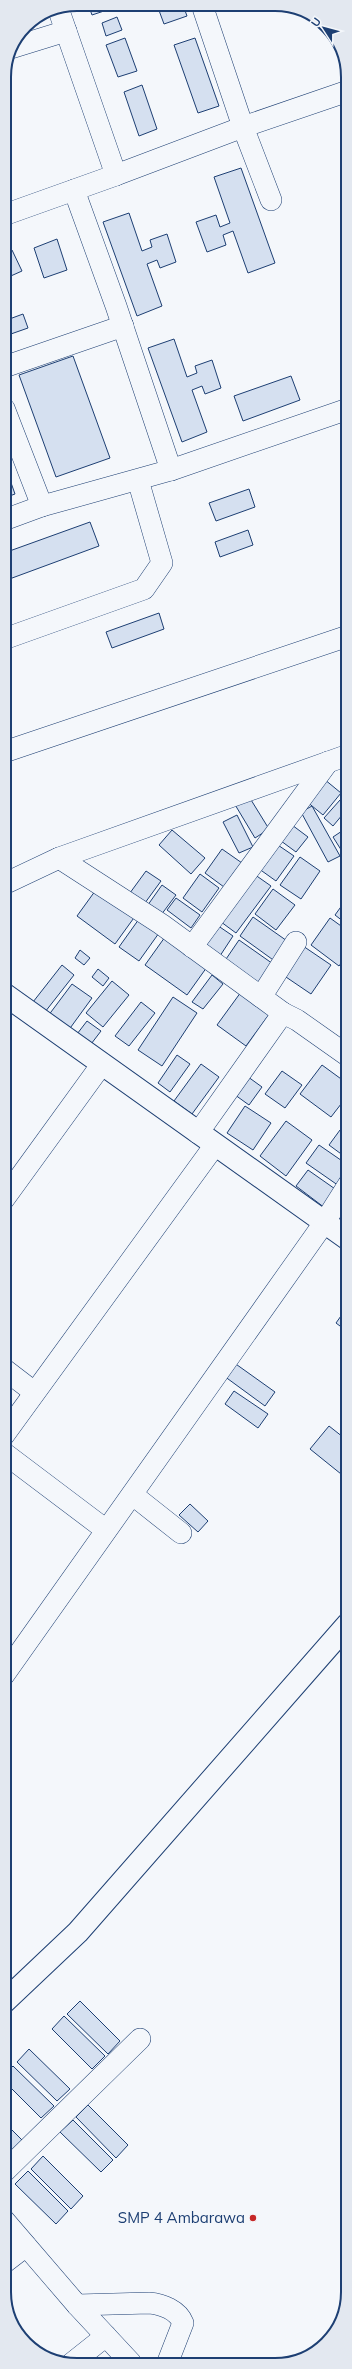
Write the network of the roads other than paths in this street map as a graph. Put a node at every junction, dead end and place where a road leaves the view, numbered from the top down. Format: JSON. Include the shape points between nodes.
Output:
{"nodes":[{"id":1,"x":204,"y":11,"type":"edge"},
{"id":2,"x":60,"y":13,"type":"edge"},
{"id":3,"x":66,"y":31,"type":"junction"},
{"id":4,"x":19,"y":45,"type":"edge"},
{"id":5,"x":341,"y":93,"type":"edge"},
{"id":6,"x":243,"y":127,"type":"junction"},
{"id":7,"x":116,"y":175,"type":"junction"},
{"id":8,"x":74,"y":190,"type":"junction"},
{"id":9,"x":271,"y":200,"type":"dead end"},
{"id":10,"x":11,"y":212,"type":"edge"},
{"id":11,"x":123,"y":326,"type":"junction"},
{"id":12,"x":11,"y":365,"type":"edge"},
{"id":13,"x":341,"y":411,"type":"edge"},
{"id":14,"x":11,"y":426,"type":"edge"},
{"id":15,"x":171,"y":470,"type":"junction"},
{"id":16,"x":138,"y":480,"type":"junction"},
{"id":17,"x":42,"y":506,"type":"junction"},
{"id":18,"x":11,"y":517,"type":"edge"},
{"id":19,"x":11,"y":636,"type":"edge"},
{"id":20,"x":341,"y":638,"type":"edge"},
{"id":21,"x":11,"y":750,"type":"edge"},
{"id":22,"x":341,"y":757,"type":"edge"},
{"id":23,"x":328,"y":762,"type":"junction"},
{"id":24,"x":59,"y":858,"type":"junction"},
{"id":25,"x":11,"y":881,"type":"edge"},
{"id":26,"x":296,"y":942,"type":"dead end"},
{"id":27,"x":192,"y":947,"type":"junction"},
{"id":28,"x":261,"y":997,"type":"junction"},
{"id":29,"x":11,"y":999,"type":"edge"},
{"id":30,"x":283,"y":1013,"type":"junction"},
{"id":31,"x":341,"y":1051,"type":"edge"},
{"id":32,"x":102,"y":1064,"type":"junction"},
{"id":33,"x":198,"y":1133,"type":"junction"},
{"id":34,"x":216,"y":1145,"type":"junction"},
{"id":35,"x":11,"y":1189,"type":"edge"},
{"id":36,"x":341,"y":1195,"type":"edge"},
{"id":37,"x":324,"y":1223,"type":"junction"},
{"id":38,"x":341,"y":1234,"type":"edge"},
{"id":39,"x":11,"y":1374,"type":"edge"},
{"id":40,"x":34,"y":1392,"type":"junction"},
{"id":41,"x":11,"y":1425,"type":"edge"},
{"id":42,"x":11,"y":1458,"type":"edge"},
{"id":43,"x":132,"y":1495,"type":"junction"},
{"id":44,"x":106,"y":1530,"type":"junction"},
{"id":45,"x":181,"y":1533,"type":"dead end"},
{"id":46,"x":341,"y":1632,"type":"edge"},
{"id":47,"x":11,"y":1665,"type":"edge"},
{"id":48,"x":11,"y":1995,"type":"edge"},
{"id":49,"x":140,"y":2039,"type":"dead end"},
{"id":50,"x":11,"y":2165,"type":"edge"},
{"id":51,"x":11,"y":2228,"type":"edge"},
{"id":52,"x":26,"y":2246,"type":"junction"},
{"id":53,"x":11,"y":2258,"type":"edge"},
{"id":54,"x":77,"y":2305,"type":"junction"},
{"id":55,"x":106,"y":2336,"type":"junction"},
{"id":56,"x":78,"y":2358,"type":"edge"},
{"id":57,"x":126,"y":2358,"type":"edge"},
{"id":58,"x":169,"y":2358,"type":"edge"}],
"edges":[{"from":1,"to":6,"type":"street"},
{"from":2,"to":3,"type":"street"},
{"from":3,"to":4,"type":"street"},
{"from":3,"to":7,"type":"street"},
{"from":5,"to":6,"type":"street"},
{"from":6,"to":7,"type":"street"},
{"from":6,"to":9,"type":"street"},
{"from":7,"to":8,"type":"street"},
{"from":8,"to":10,"type":"street"},
{"from":8,"to":11,"type":"street"},
{"from":11,"to":12,"type":"street"},
{"from":11,"to":15,"type":"street"},
{"from":13,"to":15,"type":"street"},
{"from":14,"to":17,"type":"street"},
{"from":15,"to":16,"type":"street"},
{"from":16,"to":17,"type":"street"},
{"from":16,"to":19,"type":"street","via":[[162,563],[144,589]]},
{"from":17,"to":18,"type":"street"},
{"from":20,"to":21,"type":"street"},
{"from":22,"to":23,"type":"street"},
{"from":23,"to":24,"type":"street"},
{"from":23,"to":27,"type":"street"},
{"from":24,"to":25,"type":"street"},
{"from":24,"to":27,"type":"street"},
{"from":26,"to":28,"type":"street"},
{"from":27,"to":28,"type":"street"},
{"from":28,"to":30,"type":"street"},
{"from":29,"to":32,"type":"main road"},
{"from":30,"to":31,"type":"street"},
{"from":30,"to":33,"type":"street"},
{"from":32,"to":33,"type":"main road"},
{"from":32,"to":35,"type":"street"},
{"from":33,"to":34,"type":"main road"},
{"from":34,"to":37,"type":"main road"},
{"from":34,"to":40,"type":"street"},
{"from":36,"to":37,"type":"street"},
{"from":37,"to":38,"type":"main road"},
{"from":37,"to":43,"type":"street"},
{"from":39,"to":40,"type":"street"},
{"from":40,"to":41,"type":"street"},
{"from":42,"to":44,"type":"street"},
{"from":43,"to":44,"type":"street"},
{"from":43,"to":45,"type":"street"},
{"from":44,"to":47,"type":"street"},
{"from":46,"to":48,"type":"main road","via":[[78,1932]]},
{"from":49,"to":50,"type":"street"},
{"from":51,"to":52,"type":"street"},
{"from":52,"to":53,"type":"street"},
{"from":52,"to":54,"type":"street"},
{"from":54,"to":55,"type":"street"},
{"from":54,"to":58,"type":"street","via":[[149,2303],[159,2304],[173,2311],[182,2322]]},
{"from":55,"to":56,"type":"street"},
{"from":55,"to":57,"type":"street"}]}
